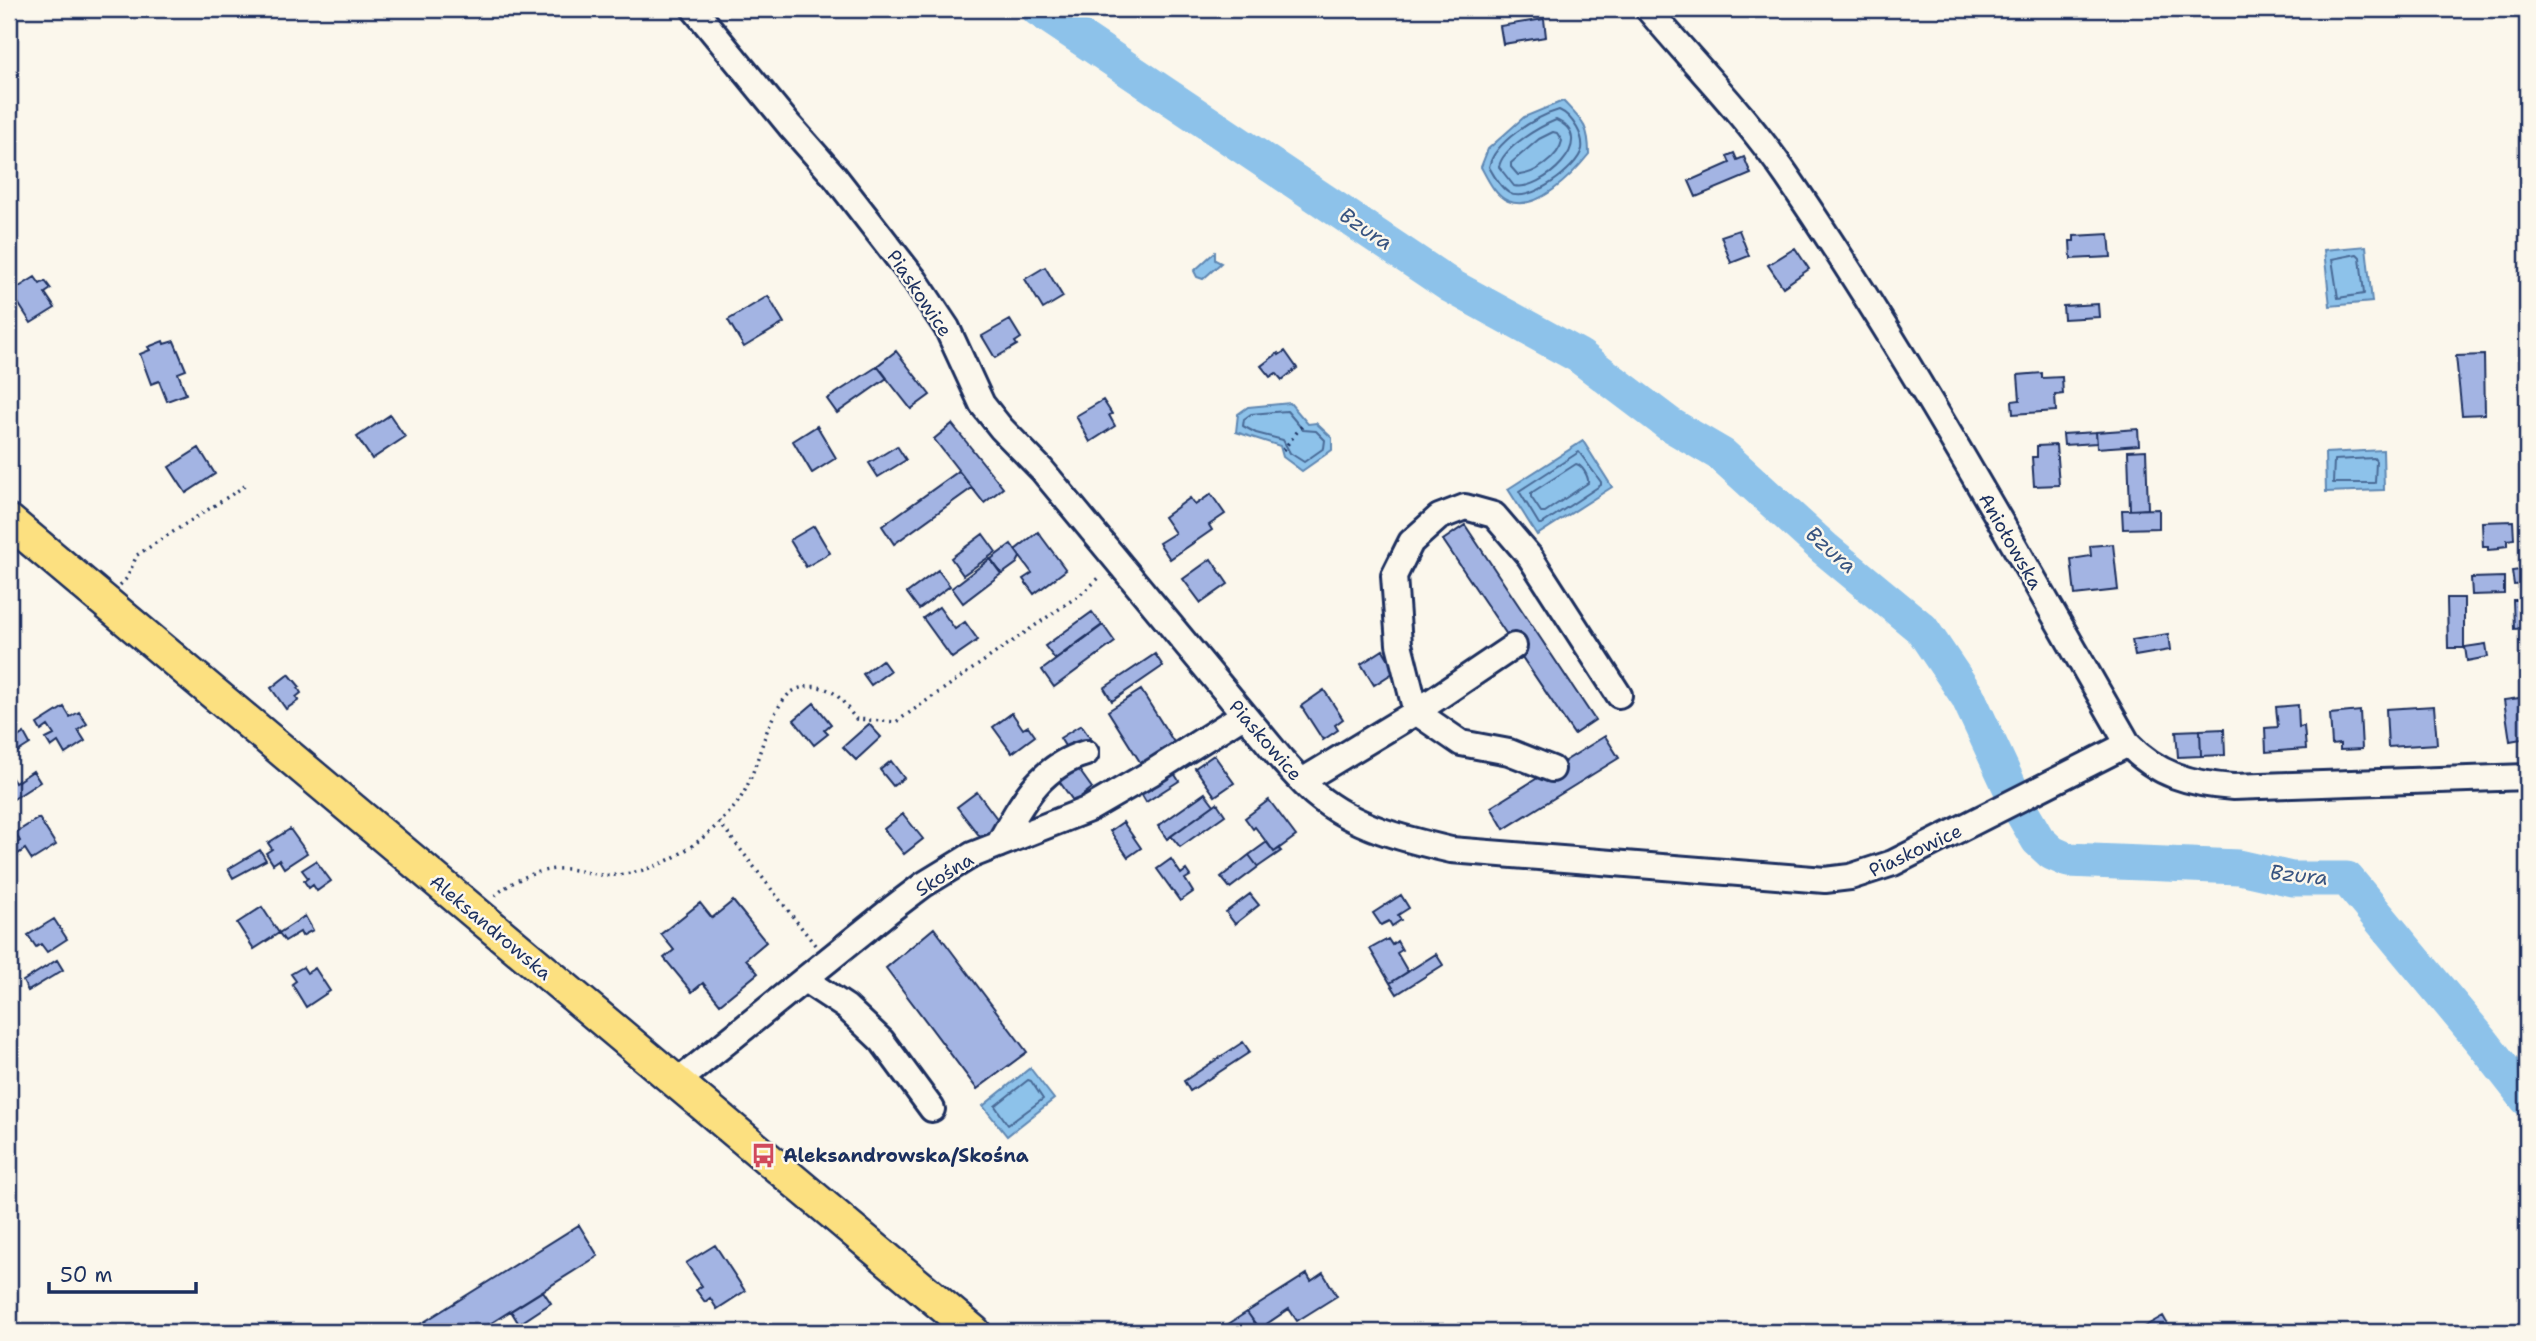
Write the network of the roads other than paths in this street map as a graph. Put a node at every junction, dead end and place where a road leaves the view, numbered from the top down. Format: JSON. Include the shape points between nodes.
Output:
{"nodes":[{"id":1,"x":694,"y":9,"type":"edge"},
{"id":2,"x":1648,"y":9,"type":"edge"},
{"id":3,"x":9,"y":521,"type":"edge"},
{"id":4,"x":1514,"y":646,"type":"dead end"},
{"id":5,"x":1619,"y":695,"type":"dead end"},
{"id":6,"x":1416,"y":712,"type":"junction"},
{"id":7,"x":1243,"y":715,"type":"junction"},
{"id":8,"x":2128,"y":744,"type":"junction"},
{"id":9,"x":1086,"y":753,"type":"dead end"},
{"id":10,"x":1552,"y":769,"type":"dead end"},
{"id":11,"x":2527,"y":777,"type":"edge"},
{"id":12,"x":1302,"y":781,"type":"junction"},
{"id":13,"x":998,"y":845,"type":"junction"},
{"id":14,"x":805,"y":980,"type":"junction"},
{"id":15,"x":676,"y":1083,"type":"junction"},
{"id":16,"x":932,"y":1109,"type":"dead end"},
{"id":17,"x":974,"y":1332,"type":"edge"}],
"edges":[{"from":1,"to":7,"type":"street","name":"Piaskowice","via":[[915,280],[947,328],[982,404],[1000,428],[1042,470]]},
{"from":2,"to":8,"type":"street","name":"Aniołowska","via":[[1786,175],[1962,457]]},
{"from":3,"to":15,"type":"main road","name":"Aleksandrowska"},
{"from":4,"to":6,"type":"street"},
{"from":5,"to":6,"type":"street","via":[[1530,557],[1494,515],[1465,508],[1439,517],[1411,542],[1394,576],[1399,644]]},
{"from":6,"to":10,"type":"street","via":[[1461,743],[1509,752]]},
{"from":6,"to":12,"type":"street"},
{"from":7,"to":12,"type":"street","name":"Piaskowice"},
{"from":7,"to":13,"type":"street","name":"Skośna","via":[[1115,795]]},
{"from":8,"to":11,"type":"street","name":"Aniołowska","via":[[2162,772],[2208,785]]},
{"from":8,"to":12,"type":"street","name":"Piaskowice","via":[[1893,863],[1825,880],[1451,850],[1364,825],[1317,796]]},
{"from":9,"to":13,"type":"street","via":[[1054,768],[1035,785]]},
{"from":13,"to":14,"type":"street","name":"Skośna","via":[[972,855],[923,886]]},
{"from":14,"to":15,"type":"street","name":"Skośna"},
{"from":14,"to":16,"type":"street","via":[[846,1007],[882,1041]]},
{"from":15,"to":17,"type":"main road","name":"Aleksandrowska"}]}
